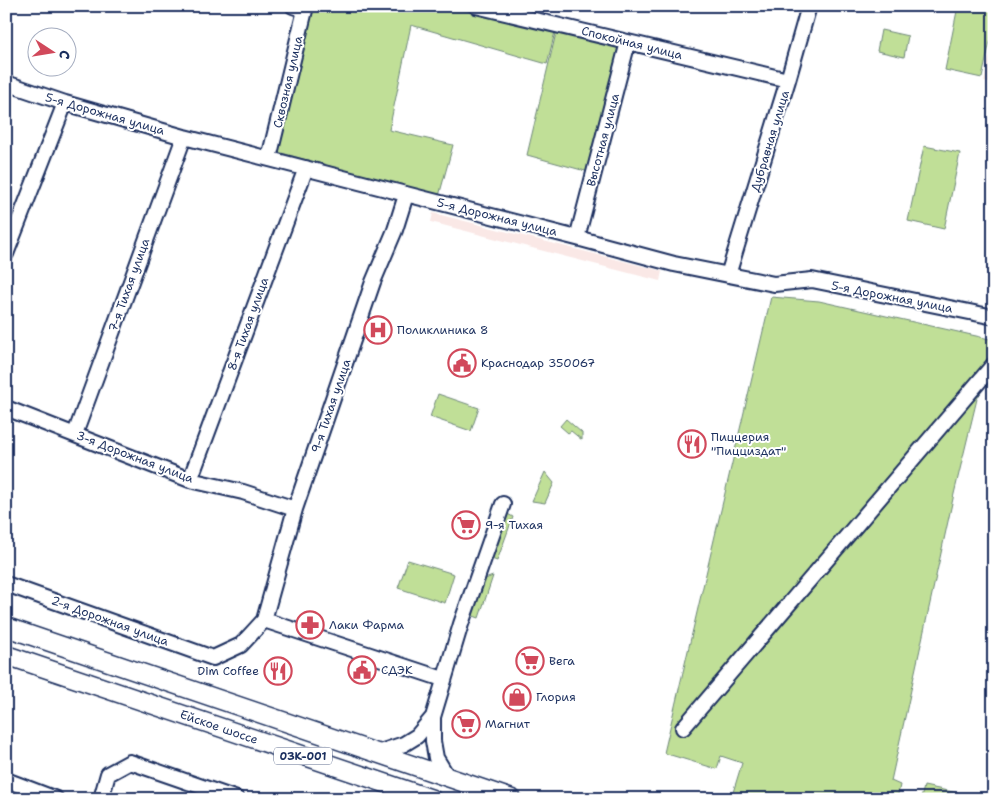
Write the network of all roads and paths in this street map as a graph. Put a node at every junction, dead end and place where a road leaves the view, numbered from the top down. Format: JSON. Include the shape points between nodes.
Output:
{"nodes":[{"id":1,"x":476,"y":6,"type":"edge"},
{"id":2,"x":809,"y":6,"type":"edge"},
{"id":3,"x":301,"y":7,"type":"edge"},
{"id":4,"x":628,"y":42,"type":"junction"},
{"id":5,"x":788,"y":80,"type":"junction"},
{"id":6,"x":6,"y":83,"type":"edge"},
{"id":7,"x":65,"y":103,"type":"junction"},
{"id":8,"x":184,"y":137,"type":"junction"},
{"id":9,"x":270,"y":158,"type":"junction"},
{"id":10,"x":306,"y":168,"type":"junction"},
{"id":11,"x":406,"y":195,"type":"junction"},
{"id":12,"x":577,"y":238,"type":"junction"},
{"id":13,"x":6,"y":254,"type":"edge"},
{"id":14,"x":728,"y":276,"type":"junction"},
{"id":15,"x":994,"y":317,"type":"edge"},
{"id":16,"x":994,"y":364,"type":"edge"},
{"id":17,"x":6,"y":408,"type":"edge"},
{"id":18,"x":75,"y":434,"type":"junction"},
{"id":19,"x":190,"y":480,"type":"junction"},
{"id":20,"x":503,"y":504,"type":"dead end"},
{"id":21,"x":295,"y":509,"type":"junction"},
{"id":22,"x":6,"y":584,"type":"edge"},
{"id":23,"x":264,"y":620,"type":"junction"},
{"id":24,"x":6,"y":627,"type":"edge"},
{"id":25,"x":6,"y":655,"type":"edge"},
{"id":26,"x":443,"y":679,"type":"junction"},
{"id":27,"x":432,"y":717,"type":"junction"},
{"id":28,"x":682,"y":728,"type":"dead end"},
{"id":29,"x":377,"y":753,"type":"junction"},
{"id":30,"x":447,"y":776,"type":"junction"},
{"id":31,"x":6,"y":780,"type":"edge"},
{"id":32,"x":56,"y":799,"type":"edge"},
{"id":33,"x":101,"y":799,"type":"edge"},
{"id":34,"x":237,"y":799,"type":"edge"},
{"id":35,"x":432,"y":799,"type":"edge"},
{"id":36,"x":512,"y":799,"type":"edge"}],
"edges":[{"from":1,"to":4,"type":"street","name":"Спокойная улица"},
{"from":2,"to":5,"type":"street","name":"Дубравная улица"},
{"from":3,"to":9,"type":"street","name":"Сквозная улица"},
{"from":4,"to":5,"type":"street","name":"Спокойная улица"},
{"from":4,"to":12,"type":"street","name":"Высотная улица"},
{"from":5,"to":14,"type":"street","name":"Дубравная улица"},
{"from":6,"to":7,"type":"street","name":"5-я Дорожная улица"},
{"from":7,"to":8,"type":"street","name":"5-я Дорожная улица"},
{"from":7,"to":13,"type":"street"},
{"from":8,"to":9,"type":"street","name":"5-я Дорожная улица"},
{"from":8,"to":18,"type":"street","name":"7-я Тихая улица"},
{"from":9,"to":10,"type":"street","name":"5-я Дорожная улица"},
{"from":10,"to":11,"type":"street","name":"5-я Дорожная улица"},
{"from":10,"to":19,"type":"street","name":"8-я Тихая улица"},
{"from":11,"to":12,"type":"street","name":"5-я Дорожная улица"},
{"from":11,"to":21,"type":"street","name":"9-я Тихая улица"},
{"from":12,"to":14,"type":"street","name":"5-я Дорожная улица"},
{"from":14,"to":15,"type":"street","name":"5-я Дорожная улица","via":[[774,284],[812,280]]},
{"from":16,"to":28,"type":"street"},
{"from":17,"to":18,"type":"street","name":"3-я Дорожная улица"},
{"from":18,"to":19,"type":"street","name":"3-я Дорожная улица"},
{"from":19,"to":21,"type":"street","name":"3-я Дорожная улица","via":[[243,492]]},
{"from":20,"to":26,"type":"street"},
{"from":21,"to":23,"type":"street","name":"9-я Тихая улица"},
{"from":22,"to":23,"type":"street","name":"2-я Дорожная улица","via":[[214,658],[241,645]]},
{"from":23,"to":26,"type":"street"},
{"from":24,"to":29,"type":"main road","number":"03К-001"},
{"from":25,"to":35,"type":"main road","name":"Ейское шоссе","number":"03К-001"},
{"from":26,"to":27,"type":"street"},
{"from":27,"to":29,"type":"street","via":[[417,736]]},
{"from":27,"to":30,"type":"street","via":[[436,758]]},
{"from":29,"to":30,"type":"main road","number":"03К-001"},
{"from":30,"to":36,"type":"main road","number":"03К-001"},
{"from":31,"to":32,"type":"street"},
{"from":33,"to":34,"type":"street","via":[[108,774],[130,762]]}]}
